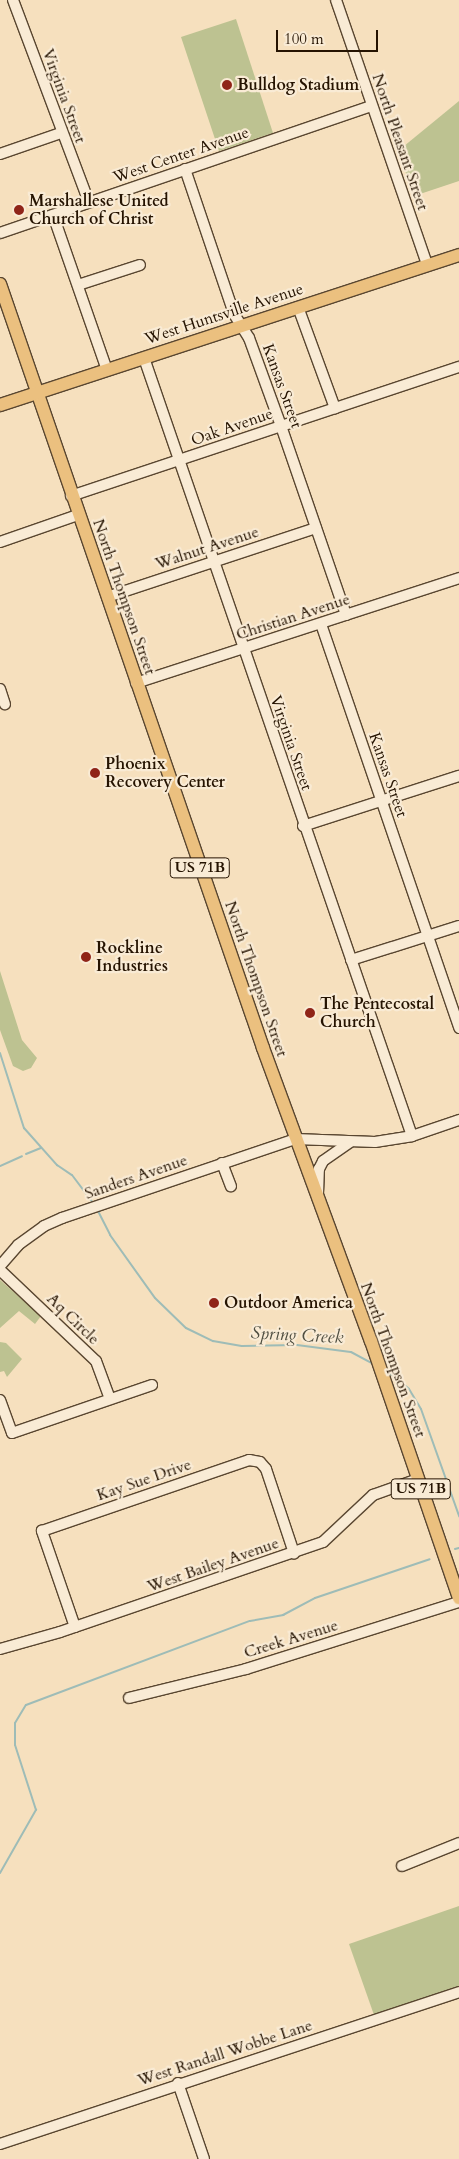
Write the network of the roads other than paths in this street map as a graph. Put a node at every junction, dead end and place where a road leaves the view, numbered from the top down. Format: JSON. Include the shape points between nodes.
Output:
{"nodes":[{"id":1,"x":13,"y":0,"type":"edge"},
{"id":2,"x":336,"y":0,"type":"edge"},
{"id":3,"x":371,"y":106,"type":"junction"},
{"id":4,"x":61,"y":133,"type":"junction"},
{"id":5,"x":0,"y":154,"type":"edge"},
{"id":6,"x":185,"y":169,"type":"junction"},
{"id":7,"x":90,"y":202,"type":"junction"},
{"id":8,"x":53,"y":215,"type":"junction"},
{"id":9,"x":0,"y":233,"type":"edge"},
{"id":10,"x":459,"y":254,"type":"edge"},
{"id":11,"x":140,"y":265,"type":"dead end"},
{"id":12,"x":427,"y":265,"type":"junction"},
{"id":13,"x":0,"y":284,"type":"edge"},
{"id":14,"x":78,"y":285,"type":"junction"},
{"id":15,"x":298,"y":307,"type":"junction"},
{"id":16,"x":242,"y":326,"type":"junction"},
{"id":17,"x":144,"y":358,"type":"junction"},
{"id":18,"x":459,"y":367,"type":"edge"},
{"id":19,"x":107,"y":370,"type":"junction"},
{"id":20,"x":36,"y":393,"type":"junction"},
{"id":21,"x":0,"y":405,"type":"edge"},
{"id":22,"x":335,"y":408,"type":"junction"},
{"id":23,"x":282,"y":426,"type":"junction"},
{"id":24,"x":179,"y":460,"type":"junction"},
{"id":25,"x":72,"y":496,"type":"junction"},
{"id":26,"x":78,"y":515,"type":"junction"},
{"id":27,"x":316,"y":528,"type":"junction"},
{"id":28,"x":0,"y":542,"type":"edge"},
{"id":29,"x":214,"y":562,"type":"junction"},
{"id":30,"x":459,"y":578,"type":"edge"},
{"id":31,"x":107,"y":597,"type":"junction"},
{"id":32,"x":346,"y":615,"type":"junction"},
{"id":33,"x":321,"y":624,"type":"junction"},
{"id":34,"x":244,"y":649,"type":"junction"},
{"id":35,"x":136,"y":683,"type":"junction"},
{"id":36,"x":0,"y":689,"type":"edge"},
{"id":37,"x":5,"y":704,"type":"dead end"},
{"id":38,"x":459,"y":776,"type":"edge"},
{"id":39,"x":381,"y":800,"type":"junction"},
{"id":40,"x":303,"y":826,"type":"junction"},
{"id":41,"x":459,"y":926,"type":"edge"},
{"id":42,"x":428,"y":936,"type":"junction"},
{"id":43,"x":351,"y":960,"type":"junction"},
{"id":44,"x":459,"y":1028,"type":"edge"},
{"id":45,"x":459,"y":1120,"type":"edge"},
{"id":46,"x":412,"y":1136,"type":"junction"},
{"id":47,"x":294,"y":1139,"type":"junction"},
{"id":48,"x":350,"y":1142,"type":"junction"},
{"id":49,"x":222,"y":1163,"type":"junction"},
{"id":50,"x":231,"y":1186,"type":"dead end"},
{"id":51,"x":318,"y":1200,"type":"junction"},
{"id":52,"x":0,"y":1266,"type":"edge"},
{"id":53,"x":0,"y":1270,"type":"edge"},
{"id":54,"x":152,"y":1385,"type":"dead end"},
{"id":55,"x":110,"y":1399,"type":"junction"},
{"id":56,"x":0,"y":1400,"type":"edge"},
{"id":57,"x":418,"y":1479,"type":"junction"},
{"id":58,"x":294,"y":1553,"type":"junction"},
{"id":59,"x":459,"y":1600,"type":"edge"},
{"id":60,"x":75,"y":1627,"type":"junction"},
{"id":61,"x":0,"y":1649,"type":"edge"},
{"id":62,"x":129,"y":1698,"type":"dead end"},
{"id":63,"x":459,"y":1843,"type":"edge"},
{"id":64,"x":402,"y":1866,"type":"dead end"},
{"id":65,"x":459,"y":1992,"type":"edge"},
{"id":66,"x":178,"y":2083,"type":"junction"},
{"id":67,"x":0,"y":2144,"type":"edge"},
{"id":68,"x":204,"y":2159,"type":"edge"}],
"edges":[{"from":1,"to":4,"type":"street","name":"Virginia Street"},
{"from":2,"to":3,"type":"street","name":"North Pleasant Street"},
{"from":3,"to":6,"type":"street","name":"West Center Avenue"},
{"from":3,"to":12,"type":"street","name":"North Pleasant Street"},
{"from":4,"to":5,"type":"street"},
{"from":4,"to":7,"type":"street","name":"Virginia Street"},
{"from":6,"to":7,"type":"street","name":"West Center Avenue"},
{"from":6,"to":16,"type":"street","name":"Kansas Street","via":[[234,314]]},
{"from":7,"to":8,"type":"street","name":"West Center Avenue"},
{"from":8,"to":9,"type":"street","name":"West Center Avenue"},
{"from":8,"to":14,"type":"street"},
{"from":10,"to":12,"type":"main road","name":"West Huntsville Avenue"},
{"from":11,"to":14,"type":"street"},
{"from":12,"to":15,"type":"main road","name":"West Huntsville Avenue"},
{"from":13,"to":20,"type":"main road","name":"North Thompson Street","number":"US 71B"},
{"from":14,"to":19,"type":"street"},
{"from":15,"to":16,"type":"main road","name":"West Huntsville Avenue"},
{"from":15,"to":22,"type":"street"},
{"from":16,"to":17,"type":"main road","name":"West Huntsville Avenue"},
{"from":16,"to":23,"type":"street","name":"Kansas Street"},
{"from":17,"to":19,"type":"main road","name":"West Huntsville Avenue"},
{"from":17,"to":24,"type":"street","name":"Virginia Street"},
{"from":18,"to":22,"type":"street","name":"Oak Avenue"},
{"from":19,"to":20,"type":"main road","name":"West Huntsville Avenue"},
{"from":20,"to":21,"type":"main road","name":"West Huntsville Avenue"},
{"from":20,"to":25,"type":"main road","name":"North Thompson Street","number":"US 71B"},
{"from":22,"to":23,"type":"street","name":"Oak Avenue"},
{"from":23,"to":24,"type":"street","name":"Oak Avenue"},
{"from":23,"to":27,"type":"street","name":"Kansas Street"},
{"from":24,"to":25,"type":"street","name":"Oak Avenue"},
{"from":24,"to":29,"type":"street","name":"Virginia Street"},
{"from":25,"to":26,"type":"main road","name":"North Thompson Street","number":"US 71B"},
{"from":26,"to":28,"type":"street"},
{"from":26,"to":31,"type":"main road","name":"North Thompson Street","number":"US 71B"},
{"from":27,"to":29,"type":"street","name":"Walnut Avenue"},
{"from":27,"to":32,"type":"street","name":"Kansas Street"},
{"from":29,"to":31,"type":"street","name":"Walnut Avenue"},
{"from":29,"to":34,"type":"street","name":"Virginia Street"},
{"from":30,"to":32,"type":"street","name":"Christian Avenue"},
{"from":31,"to":35,"type":"main road","name":"North Thompson Street","number":"US 71B"},
{"from":32,"to":33,"type":"street","name":"Christian Avenue"},
{"from":33,"to":34,"type":"street","name":"Christian Avenue"},
{"from":33,"to":39,"type":"street","name":"Kansas Street"},
{"from":34,"to":35,"type":"street","name":"Christian Avenue"},
{"from":34,"to":40,"type":"street","name":"Virginia Street"},
{"from":35,"to":47,"type":"main road","name":"North Thompson Street","number":"US 71B"},
{"from":36,"to":37,"type":"street"},
{"from":38,"to":39,"type":"street"},
{"from":39,"to":40,"type":"street"},
{"from":39,"to":42,"type":"street","name":"Kansas Street"},
{"from":40,"to":43,"type":"street","name":"Virginia Street"},
{"from":41,"to":42,"type":"street"},
{"from":42,"to":43,"type":"street"},
{"from":42,"to":44,"type":"street","name":"Kansas Street"},
{"from":43,"to":46,"type":"street","name":"Virginia Street"},
{"from":45,"to":46,"type":"street"},
{"from":46,"to":48,"type":"street"},
{"from":47,"to":48,"type":"street"},
{"from":47,"to":49,"type":"street","name":"Sanders Avenue"},
{"from":47,"to":51,"type":"main road","name":"North Thompson Street","number":"US 71B"},
{"from":48,"to":51,"type":"street","via":[[324,1161],[319,1169]]},
{"from":49,"to":50,"type":"street"},
{"from":49,"to":52,"type":"street","name":"Sanders Avenue","via":[[44,1226],[18,1245]]},
{"from":51,"to":57,"type":"main road","name":"North Thompson Street","number":"US 71B"},
{"from":53,"to":55,"type":"street","name":"Aq Circle","via":[[96,1362]]},
{"from":54,"to":55,"type":"street"},
{"from":55,"to":56,"type":"street","via":[[12,1433]]},
{"from":57,"to":58,"type":"street","name":"West Bailey Avenue","via":[[373,1495],[331,1536]]},
{"from":57,"to":59,"type":"main road","name":"North Thompson Street","number":"US 71B"},
{"from":58,"to":60,"type":"street","name":"West Bailey Avenue"},
{"from":58,"to":60,"type":"street","name":"Kay Sue Drive","via":[[266,1469],[260,1462],[249,1460],[42,1531]]},
{"from":59,"to":62,"type":"street","name":"Creek Avenue","via":[[246,1669]]},
{"from":60,"to":61,"type":"street","name":"West Bailey Avenue"},
{"from":63,"to":64,"type":"street"},
{"from":65,"to":66,"type":"street","name":"West Randall Wobbe Lane"},
{"from":66,"to":67,"type":"street","name":"West Randall Wobbe Lane"},
{"from":66,"to":68,"type":"street"}]}
